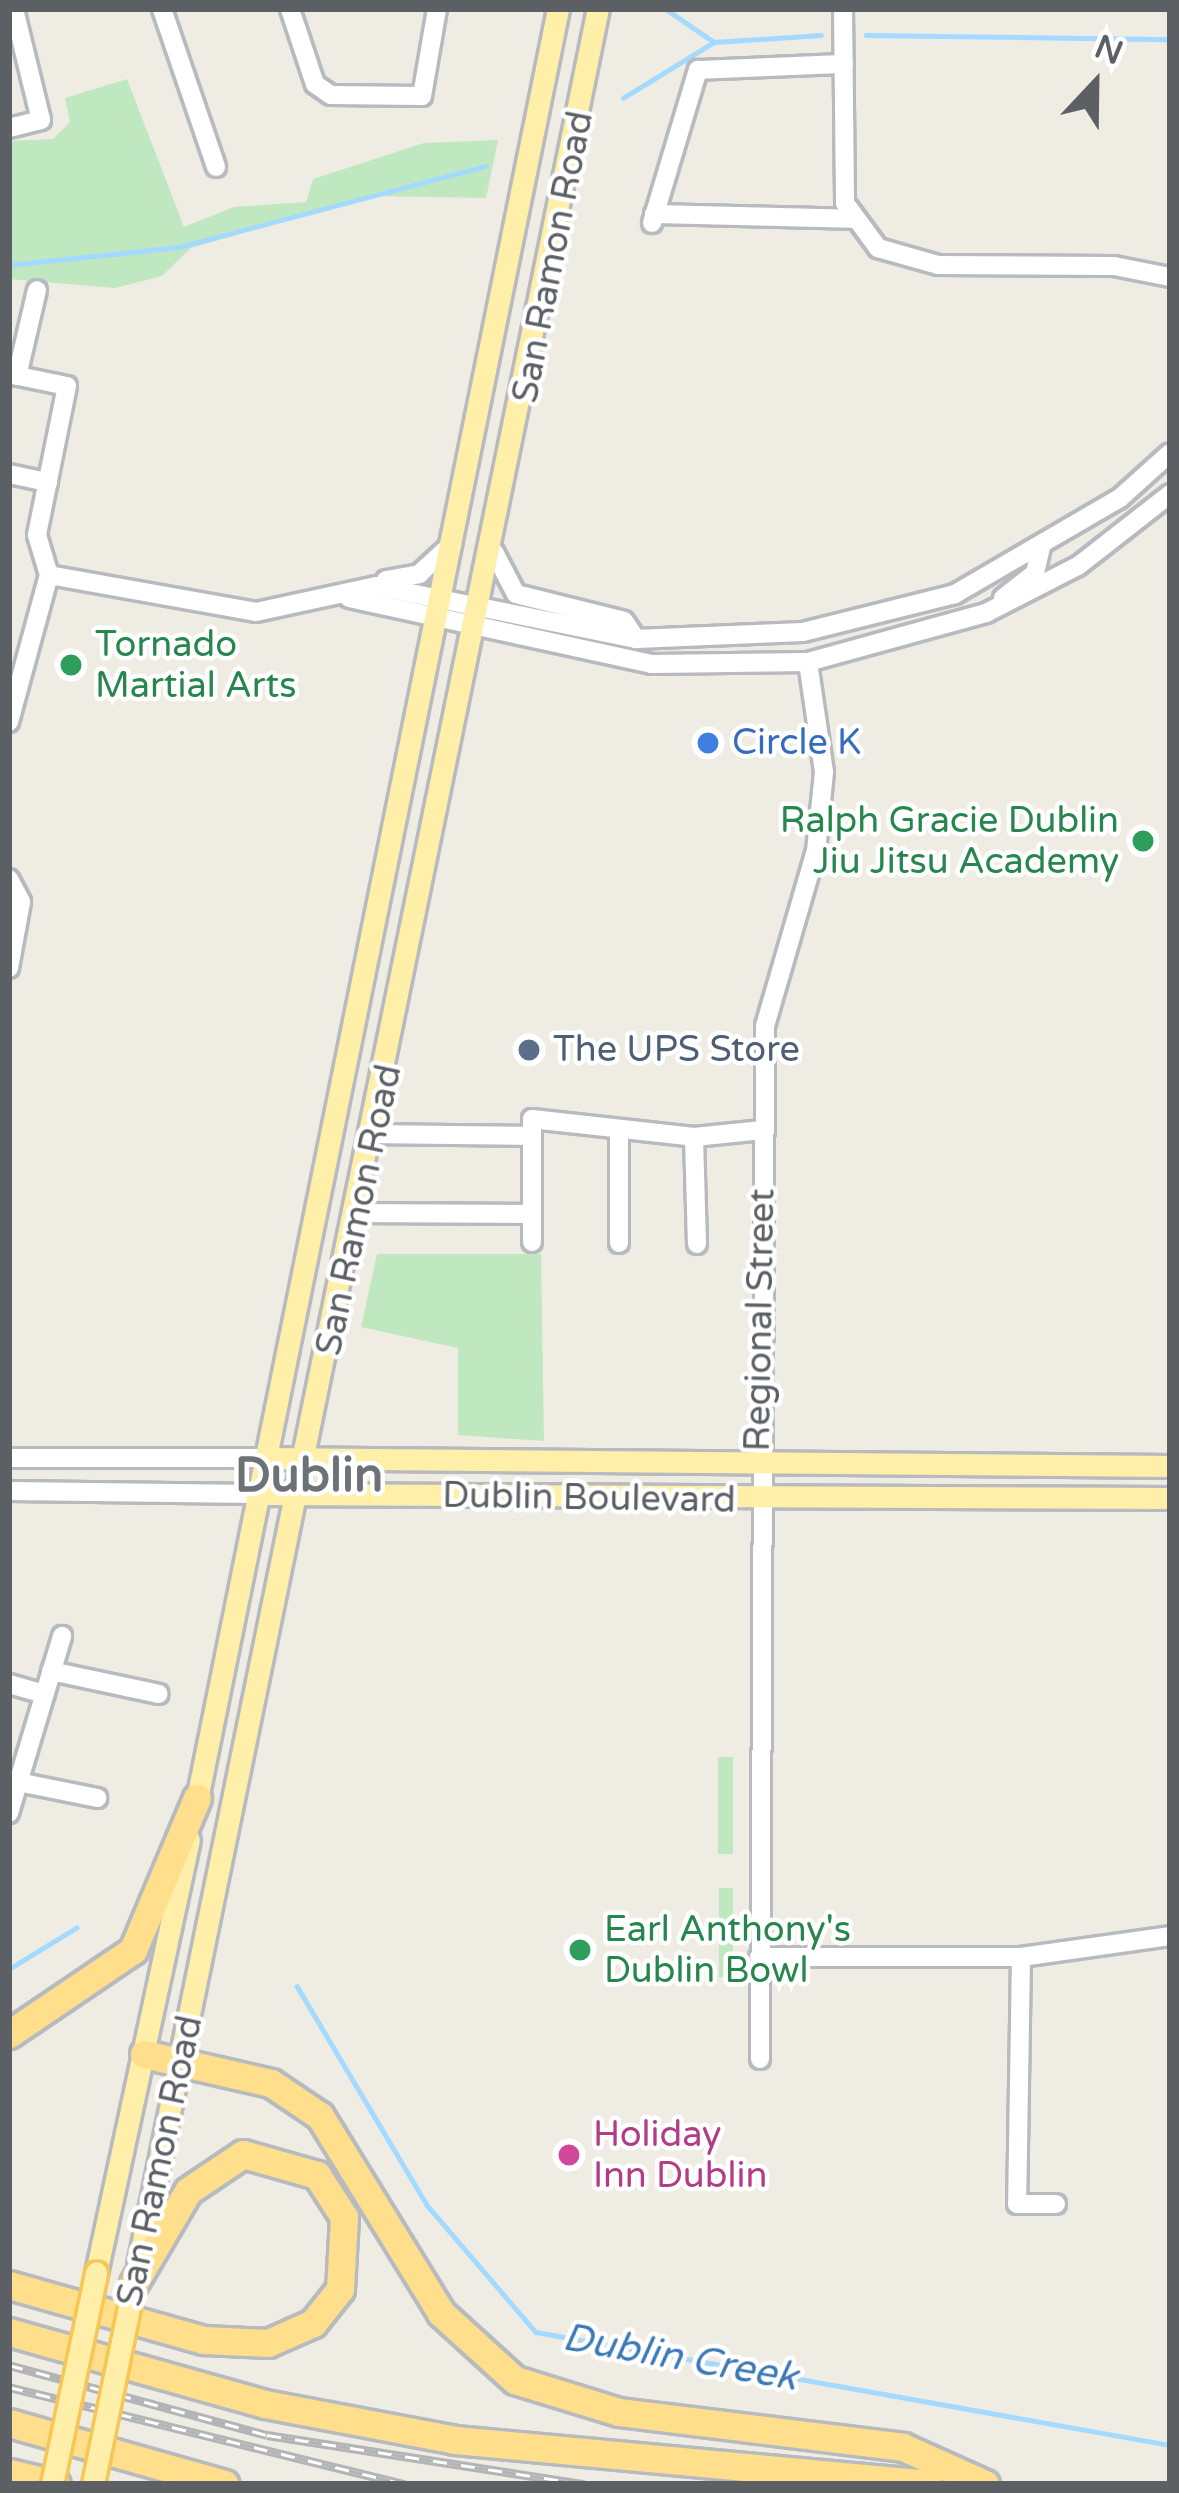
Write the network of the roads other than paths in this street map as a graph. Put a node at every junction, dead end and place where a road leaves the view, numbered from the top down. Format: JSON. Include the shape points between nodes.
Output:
{"nodes":[{"id":1,"x":14,"y":9,"type":"edge"},
{"id":2,"x":162,"y":9,"type":"edge"},
{"id":3,"x":290,"y":9,"type":"edge"},
{"id":4,"x":436,"y":9,"type":"edge"},
{"id":5,"x":558,"y":9,"type":"edge"},
{"id":6,"x":598,"y":9,"type":"edge"},
{"id":7,"x":843,"y":9,"type":"edge"},
{"id":8,"x":844,"y":64,"type":"junction"},
{"id":9,"x":9,"y":128,"type":"edge"},
{"id":10,"x":216,"y":167,"type":"dead end"},
{"id":11,"x":852,"y":219,"type":"junction"},
{"id":12,"x":1170,"y":277,"type":"edge"},
{"id":13,"x":37,"y":290,"type":"dead end"},
{"id":14,"x":13,"y":375,"type":"edge"},
{"id":15,"x":1170,"y":453,"type":"edge"},
{"id":16,"x":9,"y":474,"type":"edge"},
{"id":17,"x":48,"y":482,"type":"junction"},
{"id":18,"x":1170,"y":494,"type":"edge"},
{"id":19,"x":452,"y":544,"type":"junction"},
{"id":20,"x":1041,"y":547,"type":"junction"},
{"id":21,"x":494,"y":552,"type":"junction"},
{"id":22,"x":50,"y":575,"type":"junction"},
{"id":23,"x":376,"y":586,"type":"junction"},
{"id":24,"x":349,"y":598,"type":"junction"},
{"id":25,"x":438,"y":610,"type":"junction"},
{"id":26,"x":986,"y":613,"type":"junction"},
{"id":27,"x":479,"y":619,"type":"junction"},
{"id":28,"x":636,"y":639,"type":"junction"},
{"id":29,"x":808,"y":662,"type":"junction"},
{"id":30,"x":12,"y":694,"type":"edge"},
{"id":31,"x":9,"y":722,"type":"edge"},
{"id":32,"x":9,"y":879,"type":"edge"},
{"id":33,"x":9,"y":968,"type":"edge"},
{"id":34,"x":620,"y":1129,"type":"junction"},
{"id":35,"x":763,"y":1130,"type":"junction"},
{"id":36,"x":374,"y":1134,"type":"junction"},
{"id":37,"x":532,"y":1136,"type":"junction"},
{"id":38,"x":694,"y":1137,"type":"junction"},
{"id":39,"x":357,"y":1213,"type":"junction"},
{"id":40,"x":532,"y":1214,"type":"junction"},
{"id":41,"x":532,"y":1242,"type":"dead end"},
{"id":42,"x":619,"y":1243,"type":"dead end"},
{"id":43,"x":697,"y":1244,"type":"dead end"},
{"id":44,"x":9,"y":1458,"type":"edge"},
{"id":45,"x":264,"y":1458,"type":"junction"},
{"id":46,"x":307,"y":1459,"type":"junction"},
{"id":47,"x":758,"y":1466,"type":"junction"},
{"id":48,"x":1170,"y":1466,"type":"edge"},
{"id":49,"x":9,"y":1491,"type":"edge"},
{"id":50,"x":256,"y":1494,"type":"junction"},
{"id":51,"x":300,"y":1495,"type":"junction"},
{"id":52,"x":1170,"y":1498,"type":"edge"},
{"id":53,"x":757,"y":1500,"type":"junction"},
{"id":54,"x":62,"y":1636,"type":"dead end"},
{"id":55,"x":52,"y":1671,"type":"junction"},
{"id":56,"x":9,"y":1684,"type":"edge"},
{"id":57,"x":45,"y":1694,"type":"junction"},
{"id":58,"x":158,"y":1694,"type":"dead end"},
{"id":59,"x":18,"y":1782,"type":"junction"},
{"id":60,"x":97,"y":1798,"type":"dead end"},
{"id":61,"x":197,"y":1798,"type":"junction"},
{"id":62,"x":9,"y":1813,"type":"edge"},
{"id":63,"x":1170,"y":1936,"type":"edge"},
{"id":64,"x":759,"y":1957,"type":"junction"},
{"id":65,"x":1021,"y":1957,"type":"junction"},
{"id":66,"x":9,"y":2034,"type":"edge"},
{"id":67,"x":144,"y":2054,"type":"junction"},
{"id":68,"x":760,"y":2060,"type":"dead end"},
{"id":69,"x":181,"y":2061,"type":"junction"},
{"id":70,"x":1056,"y":2204,"type":"dead end"},
{"id":71,"x":134,"y":2283,"type":"junction"},
{"id":72,"x":9,"y":2285,"type":"edge"},
{"id":73,"x":9,"y":2332,"type":"edge"},
{"id":74,"x":9,"y":2423,"type":"edge"},
{"id":75,"x":9,"y":2473,"type":"edge"},
{"id":76,"x":54,"y":2484,"type":"edge"},
{"id":77,"x":93,"y":2484,"type":"edge"},
{"id":78,"x":225,"y":2484,"type":"edge"},
{"id":79,"x":929,"y":2484,"type":"edge"},
{"id":80,"x":985,"y":2484,"type":"edge"}],
"edges":[{"from":1,"to":9,"type":"street","via":[[41,120]]},
{"from":2,"to":10,"type":"street"},
{"from":3,"to":4,"type":"street","via":[[315,84],[331,95],[422,96]]},
{"from":5,"to":19,"type":"main road","name":"San Ramon Road"},
{"from":6,"to":21,"type":"main road","name":"San Ramon Road"},
{"from":7,"to":8,"type":"street"},
{"from":8,"to":11,"type":"street"},
{"from":8,"to":11,"type":"street","via":[[698,70],[653,219]]},
{"from":11,"to":12,"type":"street","via":[[901,260]]},
{"from":13,"to":14,"type":"street"},
{"from":14,"to":17,"type":"street","via":[[68,386]]},
{"from":15,"to":20,"type":"street"},
{"from":16,"to":17,"type":"street"},
{"from":17,"to":22,"type":"street","via":[[37,536]]},
{"from":18,"to":26,"type":"street","via":[[1078,566]]},
{"from":19,"to":23,"type":"street","via":[[418,574]]},
{"from":19,"to":25,"type":"main road","name":"San Ramon Road"},
{"from":20,"to":26,"type":"street","via":[[1036,573]]},
{"from":20,"to":28,"type":"street","via":[[956,594],[879,618]]},
{"from":21,"to":27,"type":"main road","name":"San Ramon Road"},
{"from":21,"to":28,"type":"street","via":[[516,594],[624,621]]},
{"from":22,"to":24,"type":"street","via":[[256,612]]},
{"from":22,"to":30,"type":"street"},
{"from":23,"to":24,"type":"street"},
{"from":23,"to":25,"type":"street"},
{"from":24,"to":25,"type":"street"},
{"from":25,"to":27,"type":"street"},
{"from":25,"to":45,"type":"main road","name":"San Ramon Road"},
{"from":26,"to":29,"type":"street"},
{"from":27,"to":28,"type":"street"},
{"from":27,"to":29,"type":"street","via":[[652,664]]},
{"from":27,"to":36,"type":"main road","name":"San Ramon Road"},
{"from":29,"to":35,"type":"street","name":"Regional Street","via":[[824,772],[816,850],[765,1026]]},
{"from":30,"to":31,"type":"street"},
{"from":32,"to":33,"type":"street","via":[[21,902]]},
{"from":34,"to":37,"type":"street","via":[[532,1119]]},
{"from":34,"to":38,"type":"street"},
{"from":34,"to":42,"type":"street"},
{"from":35,"to":38,"type":"street"},
{"from":35,"to":47,"type":"street","name":"Regional Street"},
{"from":36,"to":37,"type":"street"},
{"from":36,"to":39,"type":"main road","name":"San Ramon Road"},
{"from":37,"to":40,"type":"street"},
{"from":38,"to":43,"type":"street"},
{"from":39,"to":40,"type":"street"},
{"from":39,"to":46,"type":"main road","name":"San Ramon Road"},
{"from":40,"to":41,"type":"street"},
{"from":44,"to":45,"type":"street","name":"Dublin Boulevard"},
{"from":45,"to":46,"type":"main road","name":"Dublin Boulevard"},
{"from":45,"to":50,"type":"main road","name":"San Ramon Road"},
{"from":46,"to":47,"type":"main road","name":"Dublin Boulevard"},
{"from":46,"to":51,"type":"main road","name":"San Ramon Road"},
{"from":47,"to":48,"type":"main road","name":"Dublin Boulevard"},
{"from":47,"to":53,"type":"street","name":"Regional Street"},
{"from":49,"to":50,"type":"street","name":"Dublin Boulevard"},
{"from":50,"to":51,"type":"main road","name":"Dublin Boulevard"},
{"from":50,"to":61,"type":"main road","name":"San Ramon Road"},
{"from":51,"to":53,"type":"main road","name":"Dublin Boulevard"},
{"from":51,"to":69,"type":"main road","name":"San Ramon Road"},
{"from":52,"to":53,"type":"main road","name":"Dublin Boulevard"},
{"from":53,"to":64,"type":"street","name":"Regional Street"},
{"from":54,"to":55,"type":"street"},
{"from":55,"to":57,"type":"street"},
{"from":55,"to":58,"type":"street"},
{"from":56,"to":57,"type":"street"},
{"from":57,"to":59,"type":"street"},
{"from":59,"to":60,"type":"street"},
{"from":59,"to":62,"type":"street"},
{"from":61,"to":66,"type":"highway","via":[[133,1950]]},
{"from":61,"to":67,"type":"main road","name":"San Ramon Road"},
{"from":63,"to":65,"type":"street"},
{"from":64,"to":65,"type":"street"},
{"from":64,"to":68,"type":"street","name":"Regional Street"},
{"from":65,"to":70,"type":"street","via":[[1017,2204]]},
{"from":67,"to":69,"type":"highway"},
{"from":67,"to":76,"type":"main road","name":"San Ramon Road","bridge":true},
{"from":69,"to":71,"type":"main road","name":"San Ramon Road"},
{"from":69,"to":80,"type":"highway","via":[[271,2083],[320,2116],[441,2313],[515,2380],[619,2412],[903,2446]]},
{"from":71,"to":72,"type":"highway","via":[[188,2191],[243,2154],[316,2175],[344,2218],[347,2266],[328,2307],[268,2343],[204,2340]]},
{"from":71,"to":77,"type":"main road","name":"San Ramon Road","bridge":true},
{"from":73,"to":79,"type":"highway","via":[[266,2404],[455,2440]]},
{"from":74,"to":78,"type":"highway"},
{"from":75,"to":76,"type":"highway"}]}
